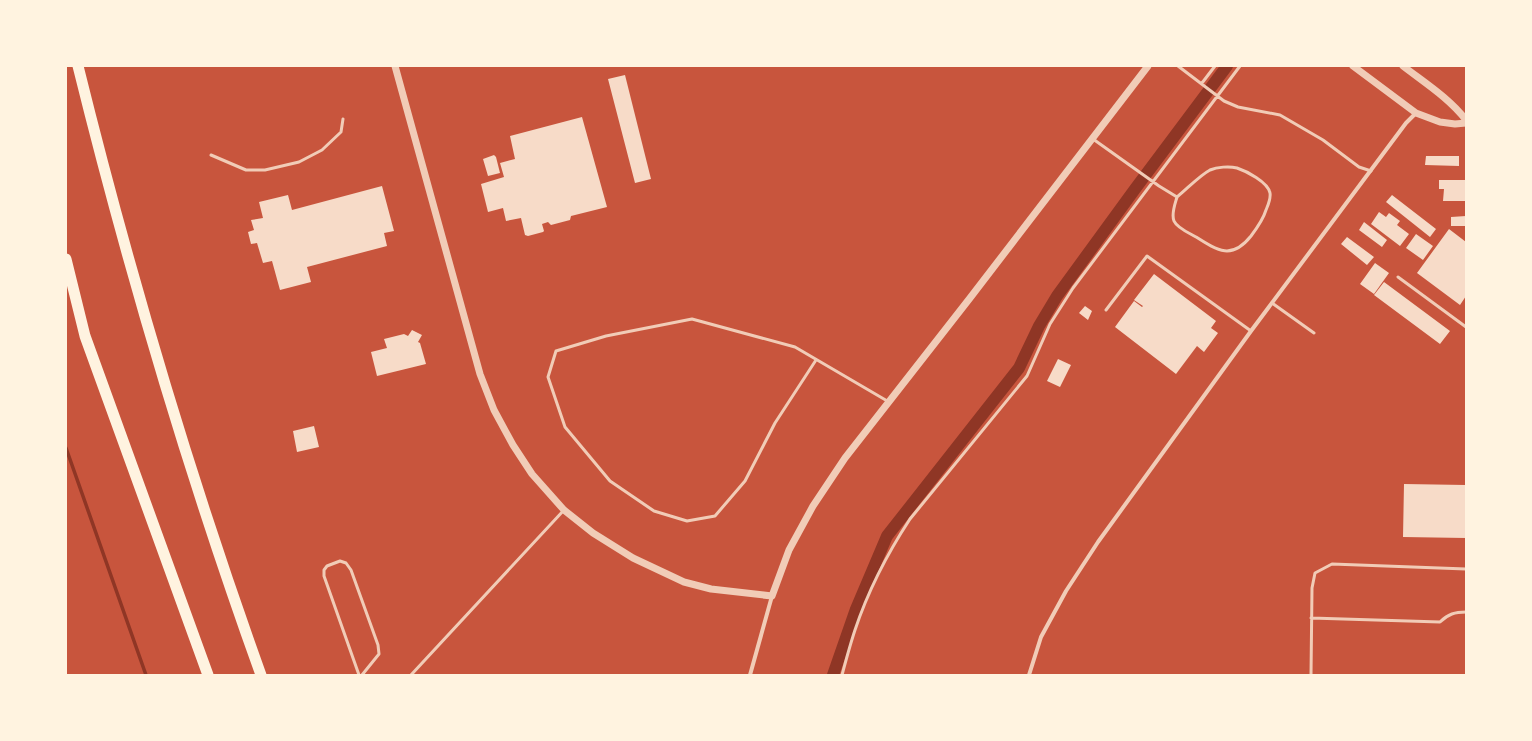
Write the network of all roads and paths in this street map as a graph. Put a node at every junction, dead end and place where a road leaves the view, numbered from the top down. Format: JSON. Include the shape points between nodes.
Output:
{"nodes":[{"id":1,"x":78,"y":66,"type":"edge"},
{"id":2,"x":396,"y":66,"type":"edge"},
{"id":3,"x":1148,"y":66,"type":"edge"},
{"id":4,"x":1178,"y":66,"type":"edge"},
{"id":5,"x":1215,"y":66,"type":"edge"},
{"id":6,"x":1240,"y":66,"type":"edge"},
{"id":7,"x":1353,"y":66,"type":"edge"},
{"id":8,"x":1403,"y":66,"type":"edge"},
{"id":9,"x":1202,"y":83,"type":"junction"},
{"id":10,"x":1217,"y":95,"type":"junction"},
{"id":11,"x":1416,"y":113,"type":"junction"},
{"id":12,"x":343,"y":119,"type":"dead end"},
{"id":13,"x":1466,"y":122,"type":"edge"},
{"id":14,"x":1094,"y":139,"type":"junction"},
{"id":15,"x":210,"y":155,"type":"dead end"},
{"id":16,"x":1371,"y":171,"type":"junction"},
{"id":17,"x":1153,"y":181,"type":"junction"},
{"id":18,"x":1177,"y":197,"type":"junction"},
{"id":19,"x":66,"y":259,"type":"edge"},
{"id":20,"x":1398,"y":276,"type":"dead end"},
{"id":21,"x":1272,"y":303,"type":"junction"},
{"id":22,"x":1106,"y":310,"type":"dead end"},
{"id":23,"x":1466,"y":327,"type":"edge"},
{"id":24,"x":1251,"y":331,"type":"junction"},
{"id":25,"x":1314,"y":333,"type":"dead end"},
{"id":26,"x":816,"y":360,"type":"junction"},
{"id":27,"x":889,"y":402,"type":"junction"},
{"id":28,"x":564,"y":510,"type":"junction"},
{"id":29,"x":1466,"y":569,"type":"edge"},
{"id":30,"x":772,"y":596,"type":"junction"},
{"id":31,"x":1466,"y":612,"type":"edge"},
{"id":32,"x":1311,"y":618,"type":"junction"},
{"id":33,"x":208,"y":675,"type":"edge"},
{"id":34,"x":261,"y":675,"type":"edge"},
{"id":35,"x":359,"y":675,"type":"edge"},
{"id":36,"x":362,"y":675,"type":"edge"},
{"id":37,"x":411,"y":675,"type":"edge"},
{"id":38,"x":750,"y":675,"type":"edge"},
{"id":39,"x":842,"y":675,"type":"edge"},
{"id":40,"x":1029,"y":675,"type":"edge"},
{"id":41,"x":1311,"y":675,"type":"edge"}],
"edges":[{"from":1,"to":34,"type":"highway","via":[[128,258],[164,381],[221,563]]},
{"from":2,"to":28,"type":"street","via":[[480,374],[494,410],[512,445],[532,474]]},
{"from":3,"to":14,"type":"street"},
{"from":4,"to":9,"type":"lane"},
{"from":5,"to":9,"type":"lane"},
{"from":6,"to":10,"type":"lane"},
{"from":7,"to":11,"type":"street"},
{"from":8,"to":13,"type":"street","via":[[1453,105]]},
{"from":9,"to":10,"type":"lane"},
{"from":10,"to":16,"type":"lane","via":[[1238,107],[1280,115],[1322,140],[1359,167]]},
{"from":10,"to":17,"type":"lane"},
{"from":11,"to":13,"type":"street","via":[[1440,122]]},
{"from":11,"to":16,"type":"street"},
{"from":12,"to":15,"type":"lane","via":[[342,132],[322,150],[300,162],[265,170],[246,170]]},
{"from":14,"to":17,"type":"lane"},
{"from":14,"to":27,"type":"street"},
{"from":16,"to":21,"type":"street"},
{"from":17,"to":18,"type":"lane"},
{"from":17,"to":39,"type":"lane","via":[[1061,305],[1027,376],[910,519],[899,536],[866,601]]},
{"from":18,"to":18,"type":"lane","via":[[1210,170],[1220,167],[1236,168],[1254,176],[1270,192],[1270,201],[1256,230],[1244,245],[1225,251],[1212,247],[1174,222]]},
{"from":19,"to":33,"type":"highway","via":[[85,336]]},
{"from":20,"to":23,"type":"lane"},
{"from":21,"to":24,"type":"street"},
{"from":21,"to":25,"type":"lane"},
{"from":22,"to":24,"type":"lane","via":[[1147,256]]},
{"from":24,"to":40,"type":"street","via":[[1098,542],[1066,591],[1041,637]]},
{"from":26,"to":26,"type":"lane","via":[[795,347],[692,319],[606,336],[556,351],[548,377],[565,427],[610,481],[654,511],[687,521],[715,516],[745,481],[775,422]]},
{"from":26,"to":27,"type":"lane"},
{"from":27,"to":30,"type":"street","via":[[845,458],[813,506],[790,550]]},
{"from":28,"to":30,"type":"street","via":[[593,533],[633,558],[684,582],[712,589]]},
{"from":28,"to":37,"type":"lane"},
{"from":29,"to":32,"type":"lane","via":[[1332,564],[1315,573]]},
{"from":30,"to":38,"type":"street"},
{"from":31,"to":32,"type":"lane","via":[[1456,612],[1440,622]]},
{"from":32,"to":41,"type":"lane"},
{"from":35,"to":36,"type":"lane","via":[[324,576],[327,566],[340,561],[352,570],[378,645],[379,654]]}]}
